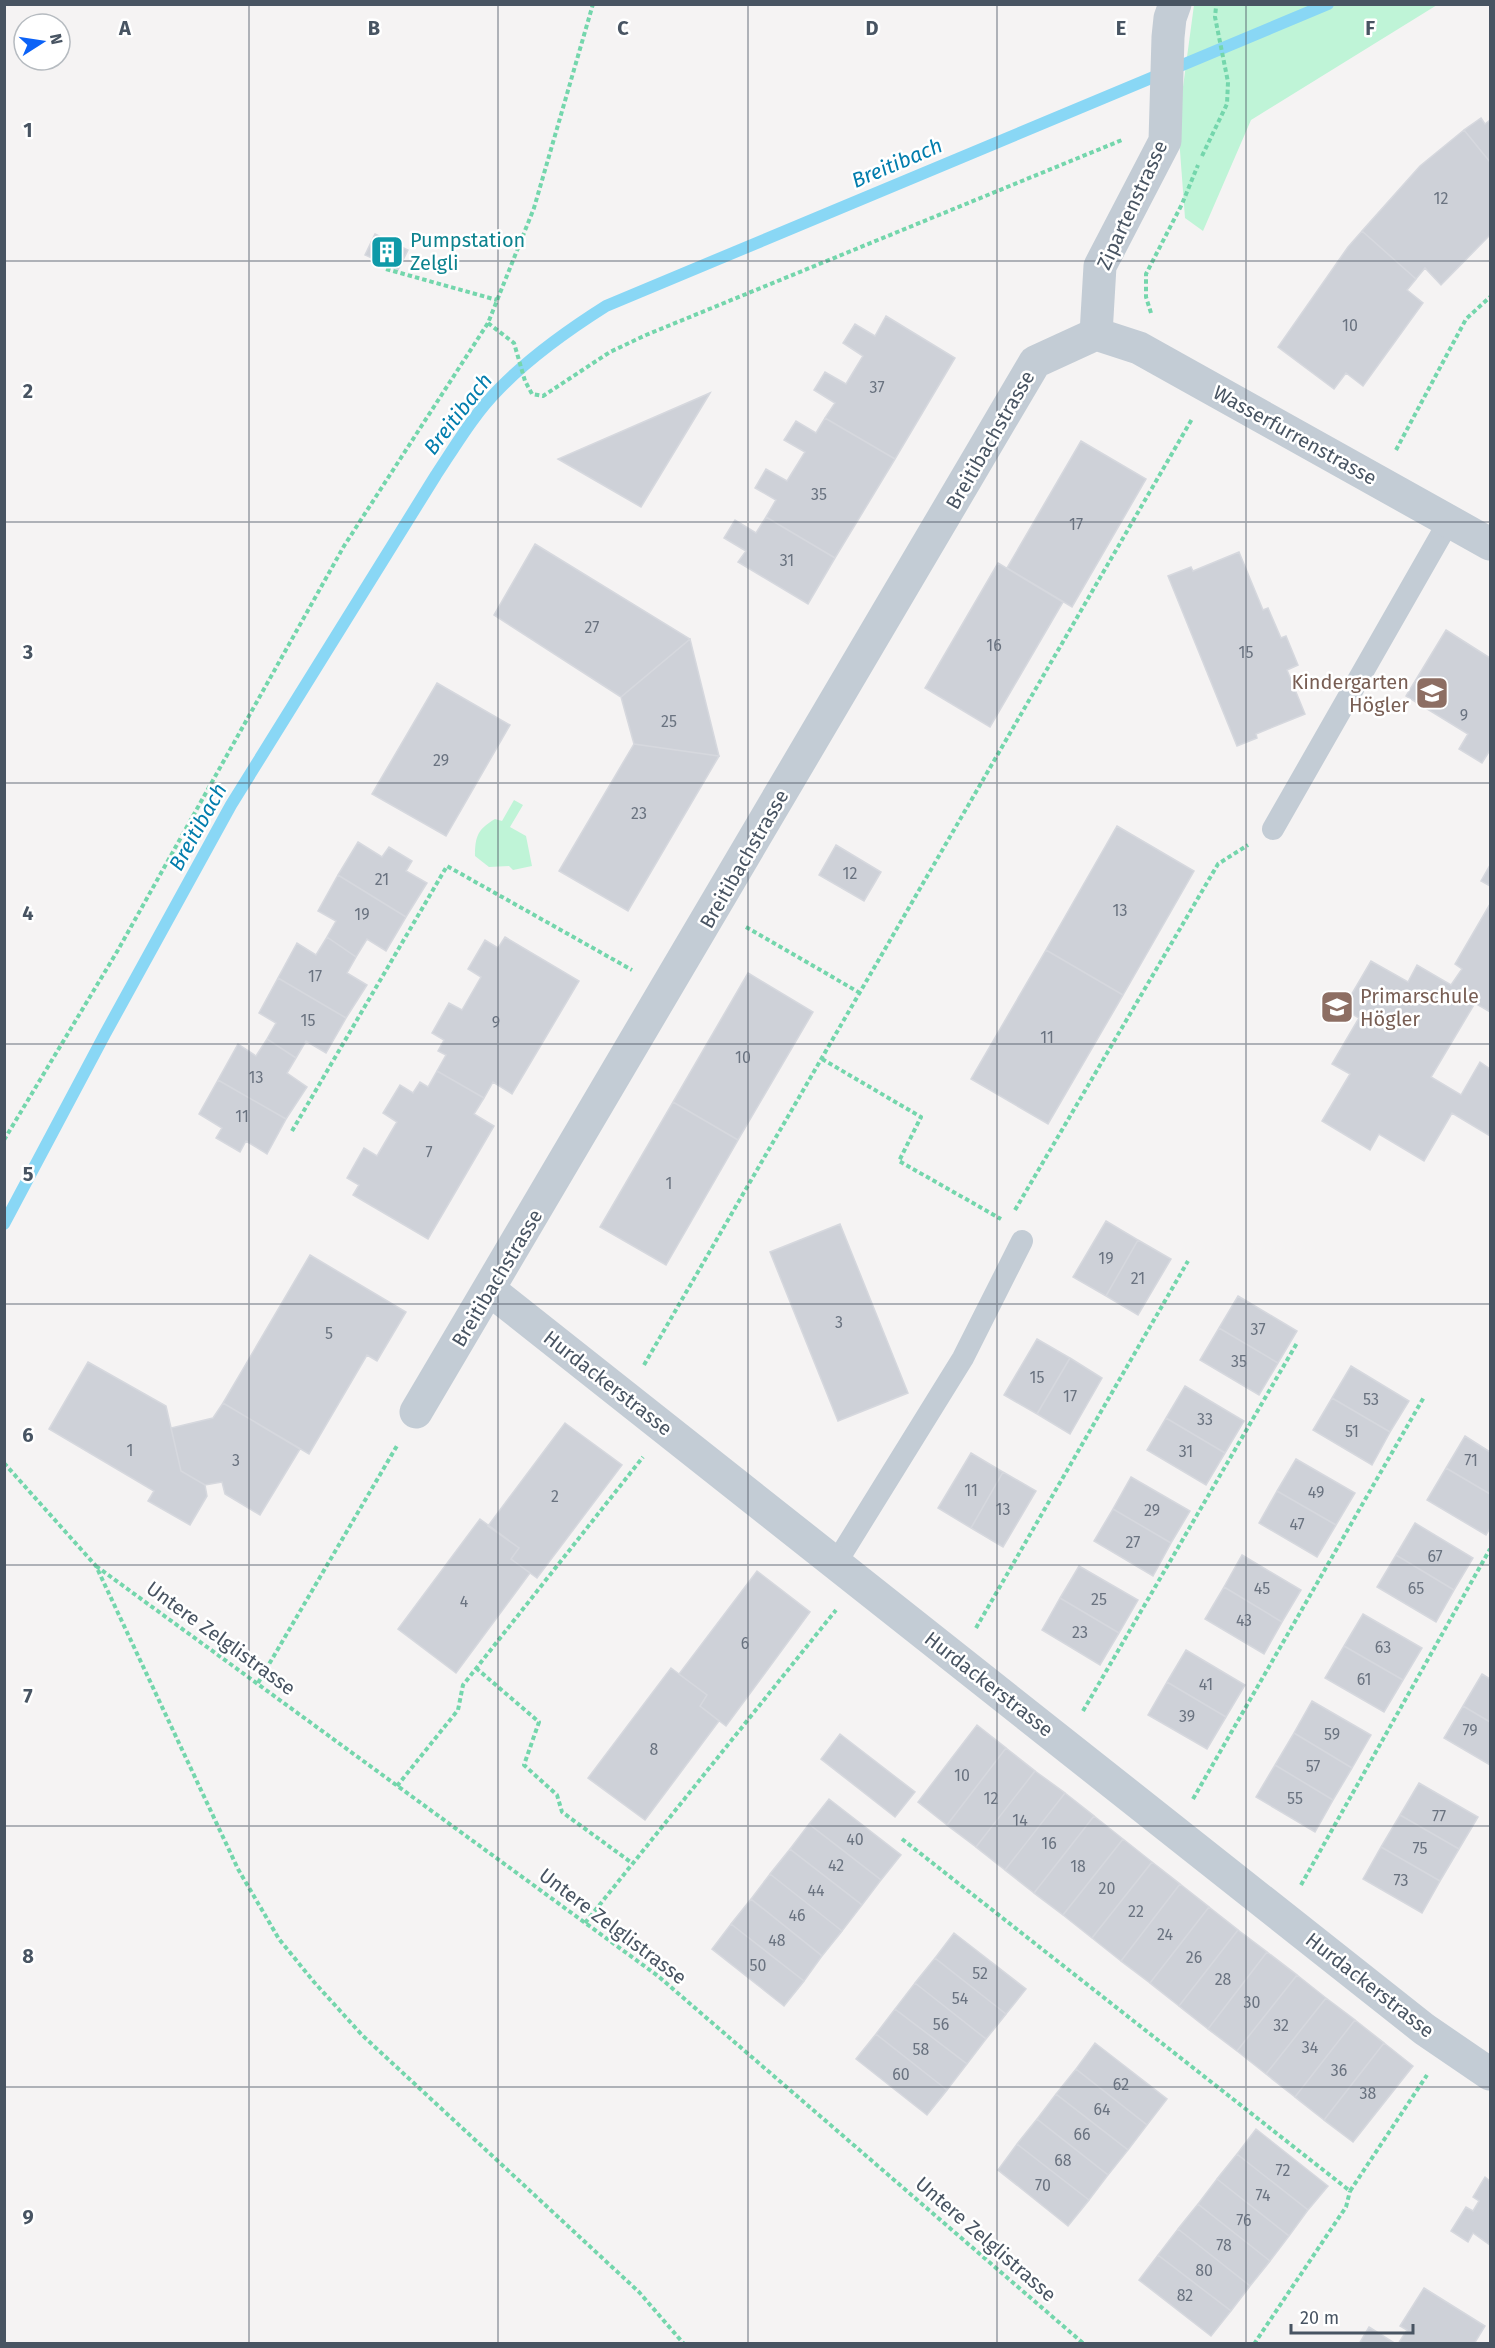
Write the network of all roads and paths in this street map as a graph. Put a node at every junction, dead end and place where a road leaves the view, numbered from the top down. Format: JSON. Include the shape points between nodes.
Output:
{"nodes":[{"id":1,"x":593,"y":4,"type":"edge"},
{"id":2,"x":1175,"y":4,"type":"edge"},
{"id":3,"x":1216,"y":7,"type":"dead end"},
{"id":4,"x":1165,"y":127,"type":"junction"},
{"id":5,"x":1207,"y":145,"type":"junction"},
{"id":6,"x":386,"y":269,"type":"dead end"},
{"id":7,"x":1491,"y":297,"type":"edge"},
{"id":8,"x":497,"y":300,"type":"junction"},
{"id":9,"x":488,"y":323,"type":"junction"},
{"id":10,"x":1096,"y":334,"type":"junction"},
{"id":11,"x":1139,"y":348,"type":"junction"},
{"id":12,"x":1210,"y":388,"type":"junction"},
{"id":13,"x":1378,"y":482,"type":"junction"},
{"id":14,"x":1449,"y":521,"type":"junction"},
{"id":15,"x":1491,"y":544,"type":"edge"},
{"id":16,"x":1273,"y":829,"type":"joint"},
{"id":17,"x":714,"y":909,"type":"junction"},
{"id":18,"x":667,"y":990,"type":"junction"},
{"id":19,"x":860,"y":993,"type":"junction"},
{"id":20,"x":822,"y":1059,"type":"junction"},
{"id":21,"x":292,"y":1131,"type":"dead end"},
{"id":22,"x":4,"y":1140,"type":"edge"},
{"id":23,"x":1014,"y":1213,"type":"dead end"},
{"id":24,"x":1008,"y":1223,"type":"dead end"},
{"id":25,"x":1022,"y":1241,"type":"dead end"},
{"id":26,"x":1188,"y":1261,"type":"dead end"},
{"id":27,"x":490,"y":1290,"type":"junction"},
{"id":28,"x":1297,"y":1342,"type":"dead end"},
{"id":29,"x":625,"y":1397,"type":"junction"},
{"id":30,"x":1424,"y":1397,"type":"dead end"},
{"id":31,"x":417,"y":1412,"type":"joint"},
{"id":32,"x":665,"y":1428,"type":"junction"},
{"id":33,"x":4,"y":1463,"type":"edge"},
{"id":34,"x":1491,"y":1549,"type":"edge"},
{"id":35,"x":96,"y":1566,"type":"junction"},
{"id":36,"x":847,"y":1572,"type":"junction"},
{"id":37,"x":958,"y":1660,"type":"junction"},
{"id":38,"x":476,"y":1668,"type":"junction"},
{"id":39,"x":258,"y":1683,"type":"junction"},
{"id":40,"x":1064,"y":1743,"type":"junction"},
{"id":41,"x":398,"y":1786,"type":"junction"},
{"id":42,"x":1175,"y":1831,"type":"junction"},
{"id":43,"x":902,"y":1839,"type":"dead end"},
{"id":44,"x":632,"y":1863,"type":"junction"},
{"id":45,"x":1283,"y":1917,"type":"junction"},
{"id":46,"x":585,"y":1923,"type":"junction"},
{"id":47,"x":1447,"y":2044,"type":"junction"},
{"id":48,"x":1491,"y":2074,"type":"edge"},
{"id":49,"x":1350,"y":2191,"type":"junction"},
{"id":50,"x":684,"y":2343,"type":"edge"},
{"id":51,"x":1084,"y":2343,"type":"edge"},
{"id":52,"x":1254,"y":2343,"type":"edge"}],
"edges":[{"from":1,"to":8,"type":"path","via":[[534,208]]},
{"from":2,"to":4,"type":"street","name":"Zipartenstrasse","via":[[1168,37]]},
{"from":3,"to":5,"type":"path","via":[[1228,82],[1227,104]]},
{"from":4,"to":5,"type":"path"},
{"from":4,"to":9,"type":"path","via":[[1140,139],[1117,141],[646,335],[610,352],[543,396],[532,394],[514,343]]},
{"from":4,"to":10,"type":"street","name":"Zipartenstrasse","via":[[1100,266]]},
{"from":5,"to":11,"type":"path","via":[[1146,274],[1146,297],[1154,319]]},
{"from":6,"to":8,"type":"path"},
{"from":7,"to":13,"type":"path","via":[[1466,319]]},
{"from":8,"to":9,"type":"path"},
{"from":9,"to":22,"type":"path","via":[[344,546],[118,950]]},
{"from":10,"to":11,"type":"street","name":"Wasserfurrenstrasse"},
{"from":10,"to":17,"type":"street","name":"Breitibachstrasse","via":[[1035,362]]},
{"from":11,"to":12,"type":"street","name":"Wasserfurrenstrasse"},
{"from":12,"to":13,"type":"street","name":"Wasserfurrenstrasse"},
{"from":12,"to":19,"type":"path"},
{"from":13,"to":14,"type":"street","name":"Wasserfurrenstrasse"},
{"from":14,"to":15,"type":"street","name":"Wasserfurrenstrasse"},
{"from":14,"to":16,"type":"lane"},
{"from":16,"to":23,"type":"path","via":[[1218,864]]},
{"from":17,"to":18,"type":"street","name":"Breitibachstrasse"},
{"from":17,"to":19,"type":"path"},
{"from":18,"to":21,"type":"path","via":[[447,866]]},
{"from":18,"to":27,"type":"street","name":"Breitibachstrasse"},
{"from":19,"to":20,"type":"path"},
{"from":20,"to":24,"type":"path","via":[[921,1117],[899,1161]]},
{"from":20,"to":29,"type":"path"},
{"from":25,"to":36,"type":"lane"},
{"from":26,"to":37,"type":"path"},
{"from":27,"to":29,"type":"street","name":"Hurdackerstrasse"},
{"from":27,"to":31,"type":"street","name":"Breitibachstrasse"},
{"from":28,"to":40,"type":"path"},
{"from":29,"to":32,"type":"street","name":"Hurdackerstrasse"},
{"from":30,"to":42,"type":"path"},
{"from":31,"to":39,"type":"path"},
{"from":32,"to":36,"type":"street","name":"Hurdackerstrasse"},
{"from":32,"to":38,"type":"path"},
{"from":33,"to":35,"type":"path"},
{"from":34,"to":45,"type":"path"},
{"from":35,"to":39,"type":"path","name":"Untere Zelglistrasse"},
{"from":35,"to":50,"type":"path","via":[[238,1869],[279,1939],[362,2035],[639,2292]]},
{"from":36,"to":37,"type":"street","name":"Hurdackerstrasse"},
{"from":36,"to":44,"type":"path"},
{"from":37,"to":40,"type":"street","name":"Hurdackerstrasse"},
{"from":38,"to":41,"type":"path","via":[[463,1685],[458,1710]]},
{"from":38,"to":44,"type":"path","via":[[539,1722],[524,1765],[557,1796],[562,1812]]},
{"from":39,"to":41,"type":"path","name":"Untere Zelglistrasse"},
{"from":40,"to":42,"type":"street","name":"Hurdackerstrasse"},
{"from":41,"to":46,"type":"path","name":"Untere Zelglistrasse"},
{"from":42,"to":45,"type":"street","name":"Hurdackerstrasse"},
{"from":43,"to":49,"type":"path"},
{"from":44,"to":46,"type":"path"},
{"from":45,"to":47,"type":"street","name":"Hurdackerstrasse"},
{"from":46,"to":51,"type":"path","name":"Untere Zelglistrasse","via":[[658,1976]]},
{"from":47,"to":48,"type":"street","name":"Hurdackerstrasse"},
{"from":47,"to":49,"type":"path"},
{"from":49,"to":52,"type":"path","via":[[1346,2207]]}]}
